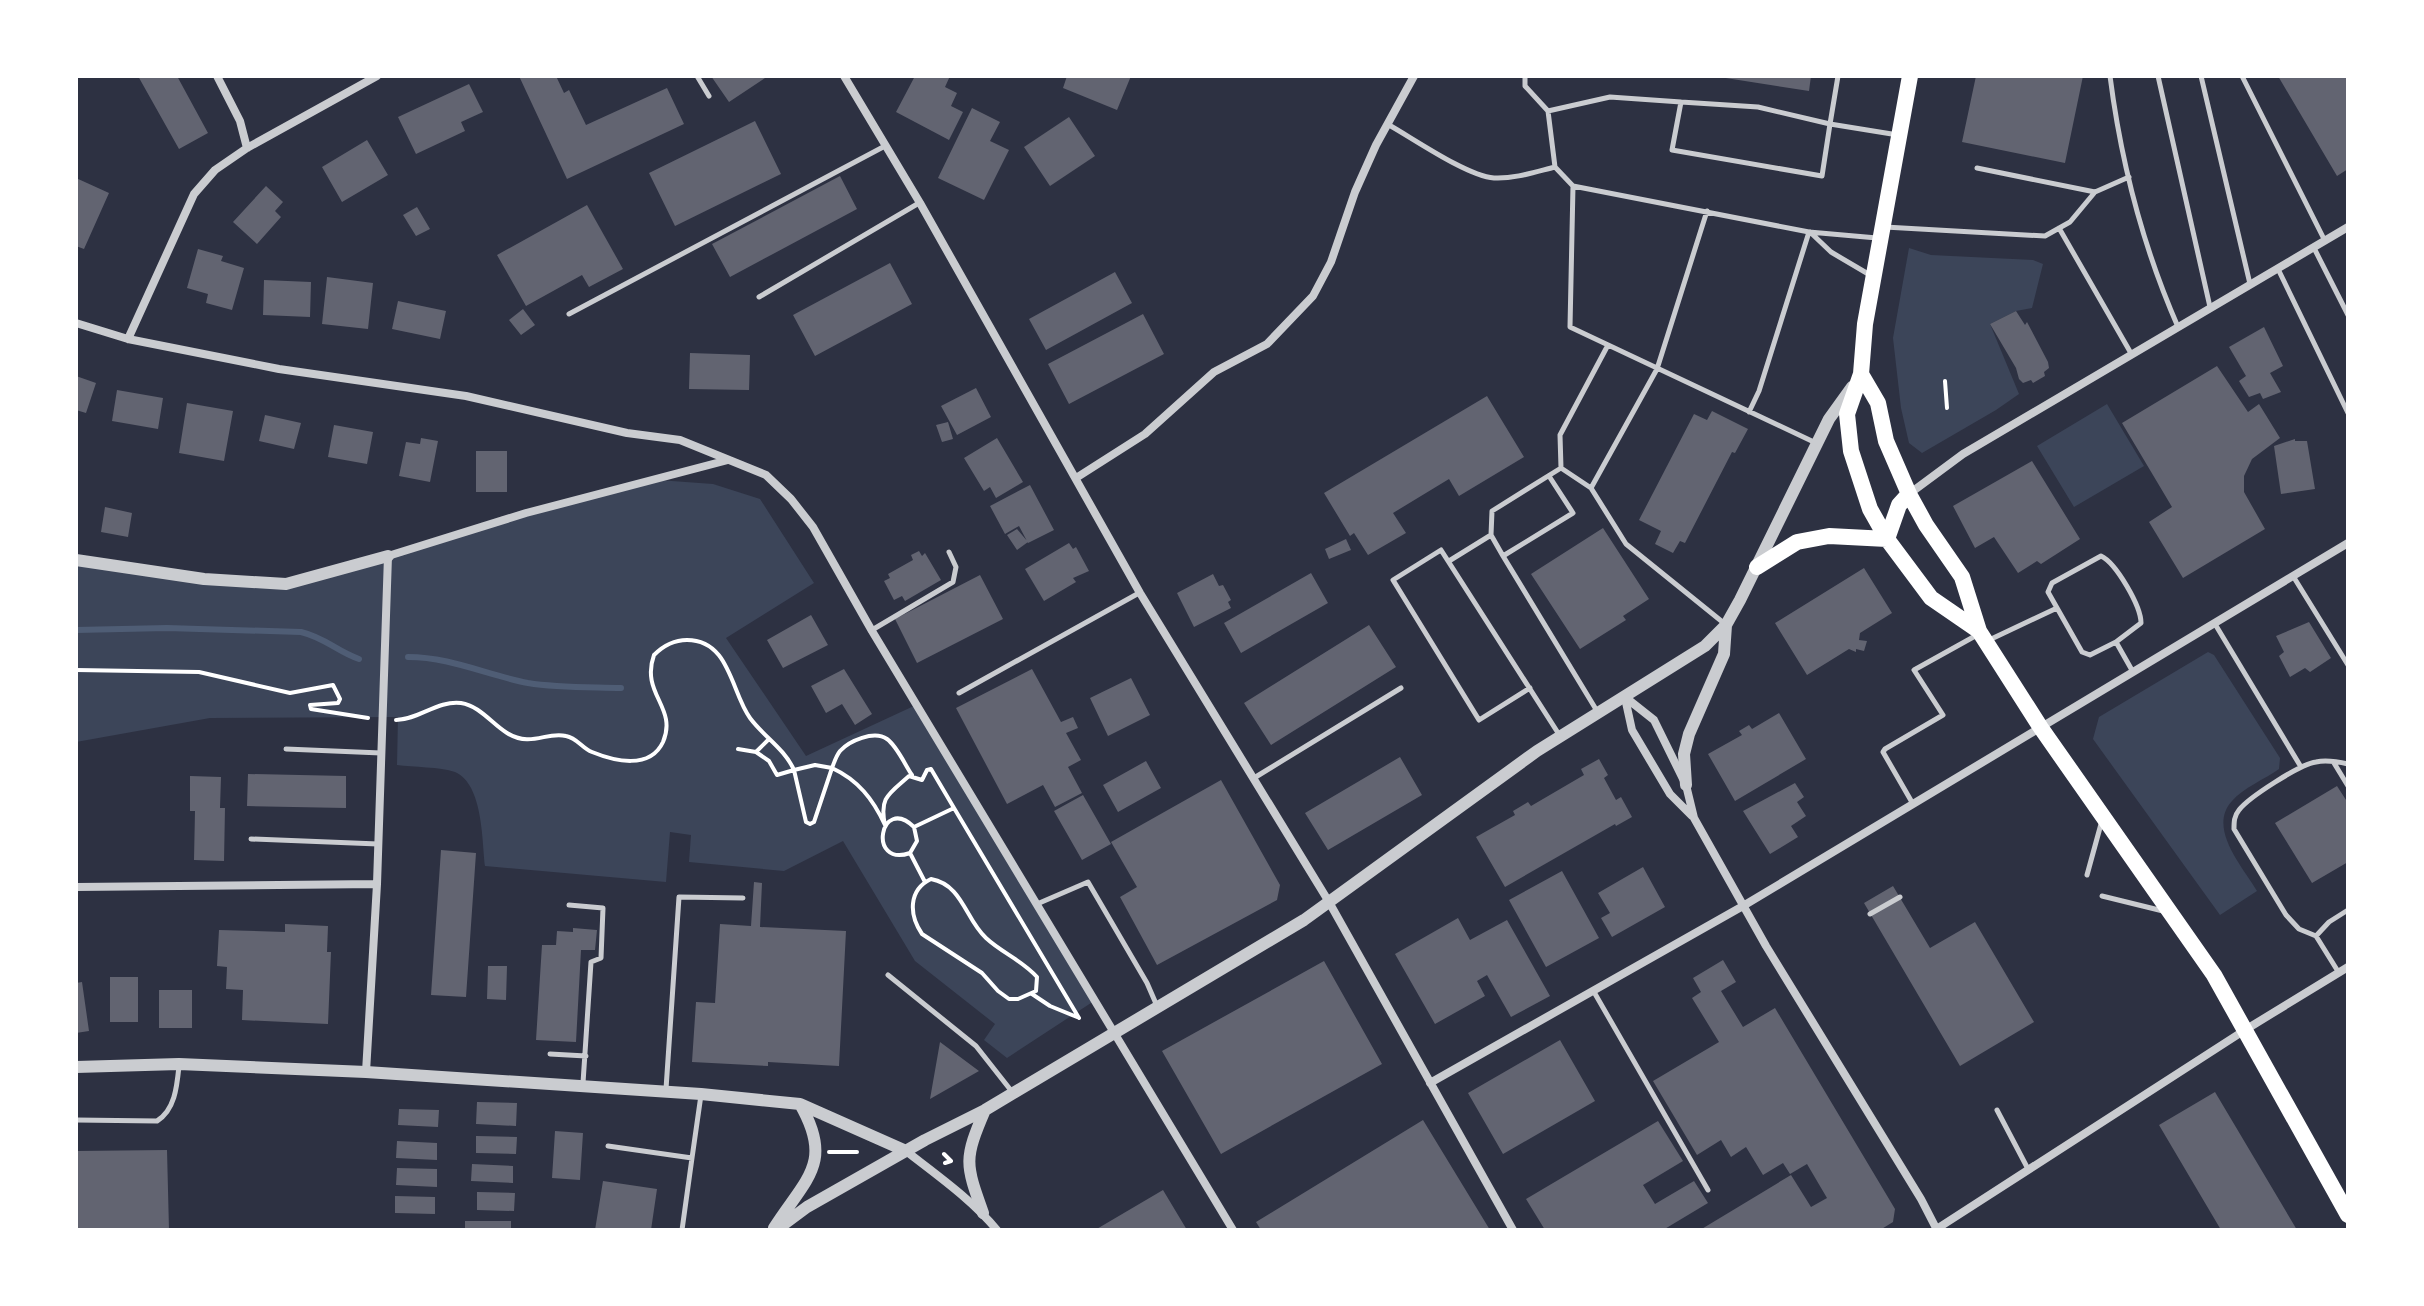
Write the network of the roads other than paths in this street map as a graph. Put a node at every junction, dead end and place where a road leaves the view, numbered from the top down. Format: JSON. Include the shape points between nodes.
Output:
{"nodes":[{"id":1,"x":217,"y":76,"type":"edge"},
{"id":2,"x":377,"y":76,"type":"edge"},
{"id":3,"x":697,"y":76,"type":"edge"},
{"id":4,"x":844,"y":76,"type":"edge"},
{"id":5,"x":1414,"y":76,"type":"edge"},
{"id":6,"x":1525,"y":76,"type":"edge"},
{"id":7,"x":1838,"y":76,"type":"edge"},
{"id":8,"x":1910,"y":76,"type":"edge"},
{"id":9,"x":2110,"y":76,"type":"edge"},
{"id":10,"x":2158,"y":76,"type":"edge"},
{"id":11,"x":2201,"y":76,"type":"edge"},
{"id":12,"x":2242,"y":76,"type":"edge"},
{"id":13,"x":709,"y":96,"type":"dead end"},
{"id":14,"x":1681,"y":102,"type":"junction"},
{"id":15,"x":1548,"y":111,"type":"junction"},
{"id":16,"x":1830,"y":124,"type":"junction"},
{"id":17,"x":1389,"y":125,"type":"junction"},
{"id":18,"x":1899,"y":135,"type":"junction"},
{"id":19,"x":886,"y":145,"type":"junction"},
{"id":20,"x":247,"y":148,"type":"junction"},
{"id":21,"x":1555,"y":167,"type":"junction"},
{"id":22,"x":1977,"y":168,"type":"dead end"},
{"id":23,"x":2129,"y":177,"type":"junction"},
{"id":24,"x":1573,"y":186,"type":"junction"},
{"id":25,"x":2095,"y":192,"type":"junction"},
{"id":26,"x":920,"y":203,"type":"junction"},
{"id":27,"x":1707,"y":211,"type":"junction"},
{"id":28,"x":2348,"y":227,"type":"edge"},
{"id":29,"x":2059,"y":228,"type":"junction"},
{"id":30,"x":1809,"y":232,"type":"junction"},
{"id":31,"x":1882,"y":233,"type":"junction"},
{"id":32,"x":2325,"y":241,"type":"junction"},
{"id":33,"x":2314,"y":248,"type":"junction"},
{"id":34,"x":2278,"y":269,"type":"junction"},
{"id":35,"x":1874,"y":277,"type":"junction"},
{"id":36,"x":2251,"y":285,"type":"junction"},
{"id":37,"x":759,"y":297,"type":"dead end"},
{"id":38,"x":2211,"y":308,"type":"junction"},
{"id":39,"x":569,"y":314,"type":"dead end"},
{"id":40,"x":2348,"y":315,"type":"edge"},
{"id":41,"x":76,"y":323,"type":"edge"},
{"id":42,"x":2178,"y":328,"type":"junction"},
{"id":43,"x":128,"y":339,"type":"junction"},
{"id":44,"x":1608,"y":345,"type":"junction"},
{"id":45,"x":2132,"y":355,"type":"junction"},
{"id":46,"x":1657,"y":369,"type":"junction"},
{"id":47,"x":1861,"y":374,"type":"junction"},
{"id":48,"x":1749,"y":412,"type":"junction"},
{"id":49,"x":2348,"y":413,"type":"edge"},
{"id":50,"x":1817,"y":444,"type":"junction"},
{"id":51,"x":728,"y":460,"type":"junction"},
{"id":52,"x":1561,"y":468,"type":"junction"},
{"id":53,"x":1549,"y":476,"type":"junction"},
{"id":54,"x":1076,"y":478,"type":"junction"},
{"id":55,"x":1591,"y":488,"type":"junction"},
{"id":56,"x":1909,"y":494,"type":"junction"},
{"id":57,"x":1491,"y":535,"type":"junction"},
{"id":58,"x":1887,"y":539,"type":"junction"},
{"id":59,"x":2348,"y":543,"type":"edge"},
{"id":60,"x":949,"y":552,"type":"dead end"},
{"id":61,"x":388,"y":556,"type":"junction"},
{"id":62,"x":1503,"y":556,"type":"junction"},
{"id":63,"x":76,"y":560,"type":"edge"},
{"id":64,"x":1449,"y":561,"type":"junction"},
{"id":65,"x":1757,"y":567,"type":"junction"},
{"id":66,"x":2293,"y":576,"type":"junction"},
{"id":67,"x":1140,"y":593,"type":"junction"},
{"id":68,"x":2057,"y":608,"type":"junction"},
{"id":69,"x":2215,"y":624,"type":"junction"},
{"id":70,"x":1726,"y":625,"type":"junction"},
{"id":71,"x":872,"y":631,"type":"junction"},
{"id":72,"x":1982,"y":635,"type":"junction"},
{"id":73,"x":2116,"y":642,"type":"junction"},
{"id":74,"x":2348,"y":665,"type":"edge"},
{"id":75,"x":2133,"y":672,"type":"junction"},
{"id":76,"x":1401,"y":688,"type":"dead end"},
{"id":77,"x":1530,"y":688,"type":"junction"},
{"id":78,"x":959,"y":693,"type":"dead end"},
{"id":79,"x":1625,"y":697,"type":"junction"},
{"id":80,"x":1598,"y":713,"type":"junction"},
{"id":81,"x":2041,"y":728,"type":"junction"},
{"id":82,"x":1560,"y":737,"type":"junction"},
{"id":83,"x":286,"y":749,"type":"dead end"},
{"id":84,"x":382,"y":753,"type":"junction"},
{"id":85,"x":2333,"y":762,"type":"junction"},
{"id":86,"x":2347,"y":764,"type":"edge"},
{"id":87,"x":2301,"y":767,"type":"junction"},
{"id":88,"x":1254,"y":778,"type":"junction"},
{"id":89,"x":1686,"y":785,"type":"junction"},
{"id":90,"x":2348,"y":786,"type":"edge"},
{"id":91,"x":1914,"y":804,"type":"junction"},
{"id":92,"x":2104,"y":815,"type":"junction"},
{"id":93,"x":1694,"y":818,"type":"junction"},
{"id":94,"x":251,"y":839,"type":"dead end"},
{"id":95,"x":379,"y":845,"type":"junction"},
{"id":96,"x":2087,"y":875,"type":"dead end"},
{"id":97,"x":377,"y":884,"type":"junction"},
{"id":98,"x":76,"y":887,"type":"edge"},
{"id":99,"x":2102,"y":896,"type":"dead end"},
{"id":100,"x":1900,"y":897,"type":"dead end"},
{"id":101,"x":743,"y":898,"type":"dead end"},
{"id":102,"x":1329,"y":902,"type":"junction"},
{"id":103,"x":1036,"y":904,"type":"junction"},
{"id":104,"x":569,"y":905,"type":"dead end"},
{"id":105,"x":1743,"y":906,"type":"junction"},
{"id":106,"x":2348,"y":910,"type":"edge"},
{"id":107,"x":2171,"y":913,"type":"junction"},
{"id":108,"x":1870,"y":914,"type":"dead end"},
{"id":109,"x":2316,"y":936,"type":"junction"},
{"id":110,"x":2344,"y":970,"type":"edge"},
{"id":111,"x":888,"y":975,"type":"dead end"},
{"id":112,"x":1594,"y":992,"type":"junction"},
{"id":113,"x":1158,"y":1009,"type":"junction"},
{"id":114,"x":2245,"y":1030,"type":"junction"},
{"id":115,"x":1114,"y":1034,"type":"junction"},
{"id":116,"x":550,"y":1054,"type":"dead end"},
{"id":117,"x":586,"y":1056,"type":"junction"},
{"id":118,"x":179,"y":1064,"type":"junction"},
{"id":119,"x":76,"y":1067,"type":"edge"},
{"id":120,"x":366,"y":1072,"type":"junction"},
{"id":121,"x":1430,"y":1083,"type":"junction"},
{"id":122,"x":583,"y":1084,"type":"junction"},
{"id":123,"x":666,"y":1090,"type":"junction"},
{"id":124,"x":1014,"y":1093,"type":"junction"},
{"id":125,"x":701,"y":1094,"type":"junction"},
{"id":126,"x":800,"y":1104,"type":"junction"},
{"id":127,"x":985,"y":1110,"type":"junction"},
{"id":128,"x":1997,"y":1110,"type":"dead end"},
{"id":129,"x":76,"y":1120,"type":"edge"},
{"id":130,"x":608,"y":1146,"type":"dead end"},
{"id":131,"x":906,"y":1151,"type":"junction"},
{"id":132,"x":692,"y":1158,"type":"junction"},
{"id":133,"x":2029,"y":1169,"type":"junction"},
{"id":134,"x":1708,"y":1190,"type":"dead end"},
{"id":135,"x":983,"y":1213,"type":"junction"},
{"id":136,"x":2348,"y":1215,"type":"edge"},
{"id":137,"x":682,"y":1230,"type":"edge"},
{"id":138,"x":775,"y":1230,"type":"edge"},
{"id":139,"x":997,"y":1230,"type":"edge"},
{"id":140,"x":1233,"y":1230,"type":"edge"},
{"id":141,"x":1513,"y":1230,"type":"edge"},
{"id":142,"x":1936,"y":1230,"type":"edge"}],
"edges":[{"from":1,"to":20,"type":"street"},
{"from":2,"to":20,"type":"street"},
{"from":3,"to":13,"type":"lane"},
{"from":4,"to":19,"type":"street"},
{"from":5,"to":17,"type":"street"},
{"from":6,"to":15,"type":"lane","via":[[1525,86]]},
{"from":7,"to":16,"type":"lane"},
{"from":8,"to":18,"type":"highway"},
{"from":9,"to":23,"type":"lane"},
{"from":10,"to":38,"type":"lane"},
{"from":11,"to":36,"type":"lane"},
{"from":12,"to":32,"type":"lane"},
{"from":14,"to":15,"type":"lane","via":[[1610,97]]},
{"from":14,"to":16,"type":"lane","via":[[1758,107]]},
{"from":14,"to":16,"type":"lane","via":[[1672,150],[1822,176]]},
{"from":15,"to":21,"type":"lane"},
{"from":16,"to":18,"type":"lane"},
{"from":17,"to":21,"type":"lane","via":[[1490,178]]},
{"from":17,"to":54,"type":"street","via":[[1313,296],[1267,344],[1214,372],[1145,434]]},
{"from":18,"to":31,"type":"highway"},
{"from":19,"to":26,"type":"street"},
{"from":19,"to":39,"type":"lane"},
{"from":20,"to":43,"type":"street","via":[[215,170],[194,194]]},
{"from":21,"to":24,"type":"lane"},
{"from":22,"to":25,"type":"lane"},
{"from":23,"to":25,"type":"lane"},
{"from":23,"to":42,"type":"lane","via":[[2155,275]]},
{"from":24,"to":27,"type":"lane"},
{"from":24,"to":44,"type":"lane","via":[[1570,327]]},
{"from":25,"to":29,"type":"lane"},
{"from":26,"to":37,"type":"lane"},
{"from":26,"to":54,"type":"street"},
{"from":27,"to":30,"type":"lane"},
{"from":27,"to":46,"type":"lane"},
{"from":28,"to":32,"type":"street"},
{"from":29,"to":31,"type":"lane","via":[[2045,236]]},
{"from":29,"to":45,"type":"lane"},
{"from":30,"to":31,"type":"lane"},
{"from":30,"to":35,"type":"lane"},
{"from":30,"to":48,"type":"lane"},
{"from":31,"to":35,"type":"highway"},
{"from":32,"to":33,"type":"street"},
{"from":33,"to":34,"type":"street"},
{"from":33,"to":40,"type":"lane"},
{"from":34,"to":36,"type":"street"},
{"from":34,"to":49,"type":"lane"},
{"from":35,"to":47,"type":"highway"},
{"from":36,"to":38,"type":"street"},
{"from":38,"to":42,"type":"street"},
{"from":41,"to":43,"type":"street"},
{"from":42,"to":45,"type":"street"},
{"from":43,"to":51,"type":"street","via":[[279,369],[466,396],[680,440]]},
{"from":44,"to":46,"type":"lane"},
{"from":44,"to":52,"type":"lane","via":[[1560,435]]},
{"from":45,"to":56,"type":"street","via":[[1963,454]]},
{"from":46,"to":48,"type":"lane"},
{"from":46,"to":55,"type":"lane"},
{"from":47,"to":50,"type":"street"},
{"from":47,"to":56,"type":"highway","via":[[1878,403],[1886,441]]},
{"from":47,"to":58,"type":"highway","via":[[1847,414],[1851,451],[1870,509]]},
{"from":48,"to":50,"type":"lane"},
{"from":50,"to":65,"type":"street"},
{"from":51,"to":61,"type":"street"},
{"from":51,"to":71,"type":"street","via":[[766,475],[791,499],[813,527]]},
{"from":52,"to":53,"type":"lane"},
{"from":52,"to":55,"type":"lane"},
{"from":53,"to":57,"type":"lane","via":[[1492,511]]},
{"from":53,"to":62,"type":"lane","via":[[1573,513]]},
{"from":54,"to":67,"type":"street"},
{"from":55,"to":70,"type":"lane","via":[[1626,544]]},
{"from":56,"to":58,"type":"highway","via":[[1899,505]]},
{"from":56,"to":72,"type":"highway","via":[[1962,577]]},
{"from":57,"to":62,"type":"lane"},
{"from":57,"to":64,"type":"lane"},
{"from":58,"to":65,"type":"highway","via":[[1829,536],[1797,542]]},
{"from":58,"to":72,"type":"highway","via":[[1931,598]]},
{"from":59,"to":66,"type":"street"},
{"from":60,"to":71,"type":"lane","via":[[956,567],[953,582]]},
{"from":61,"to":63,"type":"street","via":[[286,584],[204,579]]},
{"from":61,"to":84,"type":"street"},
{"from":62,"to":80,"type":"lane"},
{"from":64,"to":77,"type":"lane"},
{"from":64,"to":77,"type":"lane","via":[[1441,550],[1393,580],[1479,720]]},
{"from":65,"to":70,"type":"street"},
{"from":66,"to":69,"type":"street"},
{"from":66,"to":74,"type":"lane"},
{"from":67,"to":78,"type":"lane"},
{"from":67,"to":88,"type":"street"},
{"from":68,"to":72,"type":"lane"},
{"from":68,"to":73,"type":"lane","via":[[2082,652],[2090,655]]},
{"from":68,"to":73,"type":"lane","via":[[2048,592],[2052,583],[2101,556],[2110,560],[2141,612],[2141,623]]},
{"from":69,"to":75,"type":"street"},
{"from":69,"to":87,"type":"lane"},
{"from":70,"to":79,"type":"street","via":[[1705,646]]},
{"from":70,"to":89,"type":"street","via":[[1724,654],[1684,754]]},
{"from":71,"to":103,"type":"street"},
{"from":72,"to":81,"type":"highway"},
{"from":72,"to":91,"type":"lane","via":[[1914,670],[1943,715],[1883,752]]},
{"from":73,"to":75,"type":"lane"},
{"from":75,"to":81,"type":"street"},
{"from":76,"to":88,"type":"lane"},
{"from":77,"to":82,"type":"lane"},
{"from":79,"to":80,"type":"street"},
{"from":79,"to":89,"type":"street","via":[[1654,720]]},
{"from":79,"to":93,"type":"street","via":[[1632,730],[1670,794]]},
{"from":80,"to":82,"type":"street"},
{"from":81,"to":91,"type":"street"},
{"from":81,"to":92,"type":"highway"},
{"from":82,"to":102,"type":"street"},
{"from":83,"to":84,"type":"lane"},
{"from":84,"to":95,"type":"street"},
{"from":85,"to":86,"type":"lane"},
{"from":85,"to":87,"type":"lane"},
{"from":85,"to":90,"type":"lane"},
{"from":87,"to":109,"type":"lane","via":[[2239,809],[2234,829],[2286,915],[2299,929]]},
{"from":88,"to":102,"type":"street"},
{"from":89,"to":93,"type":"street"},
{"from":91,"to":105,"type":"street"},
{"from":92,"to":96,"type":"lane"},
{"from":92,"to":107,"type":"highway"},
{"from":93,"to":105,"type":"street"},
{"from":94,"to":95,"type":"lane"},
{"from":95,"to":97,"type":"street"},
{"from":97,"to":98,"type":"street"},
{"from":97,"to":120,"type":"street"},
{"from":99,"to":107,"type":"lane"},
{"from":100,"to":108,"type":"lane"},
{"from":101,"to":123,"type":"lane","via":[[679,897]]},
{"from":102,"to":113,"type":"street"},
{"from":102,"to":121,"type":"street"},
{"from":103,"to":113,"type":"lane","via":[[1088,882]]},
{"from":103,"to":115,"type":"street"},
{"from":104,"to":117,"type":"lane","via":[[603,908],[601,958],[591,962]]},
{"from":105,"to":112,"type":"street"},
{"from":105,"to":142,"type":"street"},
{"from":106,"to":109,"type":"lane"},
{"from":107,"to":114,"type":"highway"},
{"from":109,"to":110,"type":"lane"},
{"from":110,"to":114,"type":"street"},
{"from":111,"to":124,"type":"lane","via":[[976,1046]]},
{"from":112,"to":121,"type":"street"},
{"from":112,"to":134,"type":"lane"},
{"from":113,"to":115,"type":"street"},
{"from":114,"to":133,"type":"street"},
{"from":114,"to":136,"type":"highway"},
{"from":115,"to":124,"type":"street"},
{"from":115,"to":140,"type":"street"},
{"from":116,"to":117,"type":"lane"},
{"from":117,"to":122,"type":"lane"},
{"from":118,"to":119,"type":"street"},
{"from":118,"to":120,"type":"street"},
{"from":118,"to":129,"type":"lane","via":[[176,1090],[165,1116],[157,1121]]},
{"from":120,"to":122,"type":"street"},
{"from":121,"to":141,"type":"street"},
{"from":122,"to":123,"type":"street"},
{"from":123,"to":125,"type":"street"},
{"from":124,"to":127,"type":"street"},
{"from":125,"to":126,"type":"street"},
{"from":125,"to":132,"type":"lane"},
{"from":126,"to":131,"type":"street"},
{"from":126,"to":138,"type":"street","via":[[813,1126],[817,1152],[813,1171]]},
{"from":127,"to":131,"type":"street"},
{"from":127,"to":135,"type":"street","via":[[968,1155]]},
{"from":128,"to":133,"type":"lane"},
{"from":130,"to":132,"type":"lane"},
{"from":131,"to":135,"type":"street"},
{"from":131,"to":138,"type":"street"},
{"from":132,"to":137,"type":"lane"},
{"from":133,"to":142,"type":"street"},
{"from":135,"to":139,"type":"street"}]}
